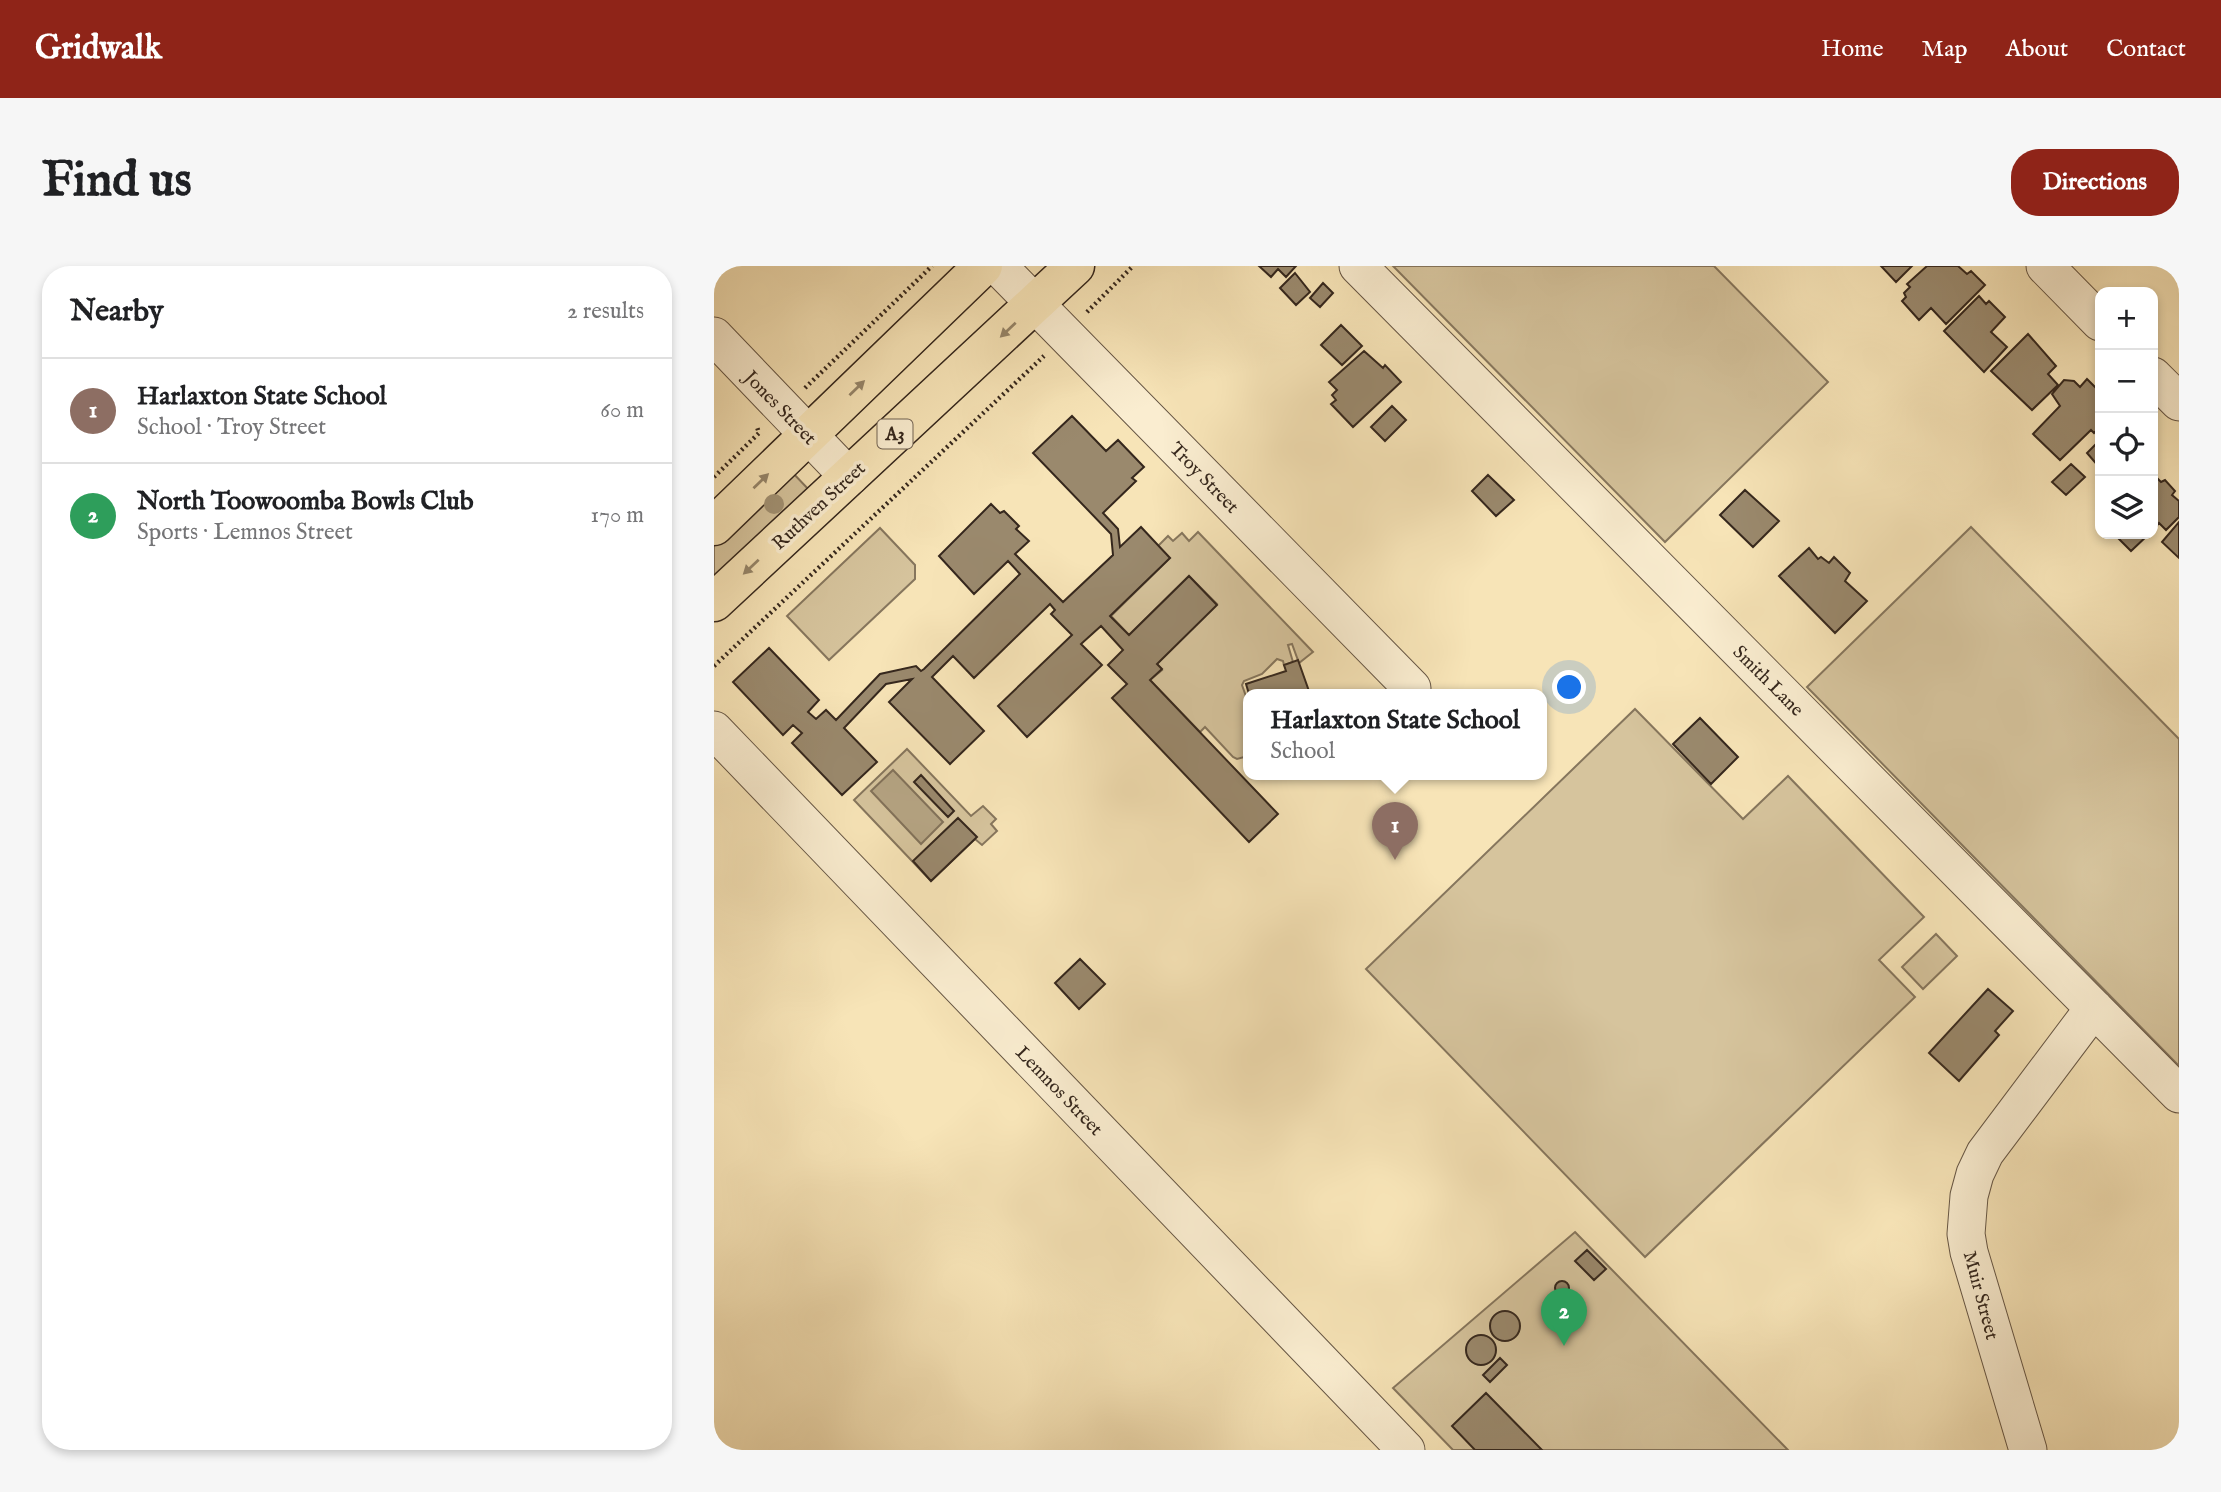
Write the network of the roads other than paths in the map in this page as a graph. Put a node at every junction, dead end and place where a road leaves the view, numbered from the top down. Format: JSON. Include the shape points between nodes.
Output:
{"nodes":[{"id":1,"x":983,"y":266,"type":"edge"},
{"id":2,"x":998,"y":266,"type":"edge"},
{"id":3,"x":1075,"y":266,"type":"edge"},
{"id":4,"x":1359,"y":266,"type":"edge"},
{"id":5,"x":2045,"y":266,"type":"edge"},
{"id":6,"x":1036,"y":304,"type":"junction"},
{"id":7,"x":2095,"y":317,"type":"edge"},
{"id":8,"x":714,"y":336,"type":"edge"},
{"id":9,"x":2158,"y":381,"type":"edge"},
{"id":10,"x":2179,"y":402,"type":"edge"},
{"id":11,"x":808,"y":435,"type":"junction"},
{"id":12,"x":849,"y":477,"type":"junction"},
{"id":13,"x":714,"y":526,"type":"edge"},
{"id":14,"x":714,"y":602,"type":"edge"},
{"id":15,"x":1412,"y":688,"type":"dead end"},
{"id":16,"x":714,"y":730,"type":"edge"},
{"id":17,"x":2094,"y":1008,"type":"junction"},
{"id":18,"x":2179,"y":1094,"type":"edge"},
{"id":19,"x":1406,"y":1450,"type":"edge"},
{"id":20,"x":2028,"y":1450,"type":"edge"}],
"edges":[{"from":11,"to":1,"type":"highway","one_way":true},
{"from":2,"to":6,"type":"street","name":"Troy Street"},
{"from":3,"to":6,"type":"highway","name":"Ruthven Street","number":"A3"},
{"from":4,"to":17,"type":"street","name":"Smith Lane"},
{"from":5,"to":7,"type":"street"},
{"from":6,"to":12,"type":"highway","name":"Ruthven Street","number":"A3","one_way":true},
{"from":6,"to":15,"type":"street","name":"Troy Street"},
{"from":8,"to":11,"type":"street","name":"Jones Street"},
{"from":9,"to":10,"type":"street"},
{"from":11,"to":12,"type":"street","name":"Jones Street"},
{"from":13,"to":11,"type":"highway","one_way":true},
{"from":12,"to":14,"type":"highway","name":"Ruthven Street","number":"A3","one_way":true},
{"from":16,"to":19,"type":"street","name":"Lemnos Street"},
{"from":17,"to":18,"type":"street","name":"Smith Lane"},
{"from":17,"to":20,"type":"street","name":"Muir Street","via":[[1998,1133],[1975,1174],[1969,1196],[1966,1234],[1973,1270]]}]}
